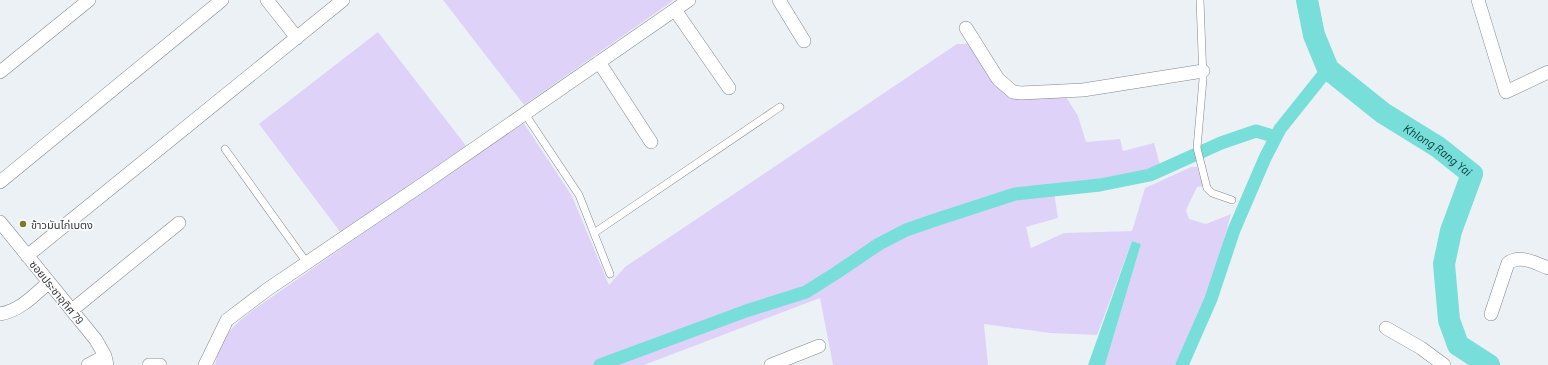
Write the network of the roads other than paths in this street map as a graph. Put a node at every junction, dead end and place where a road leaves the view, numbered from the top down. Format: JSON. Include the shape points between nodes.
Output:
{"nodes":[{"id":1,"x":89,"y":0,"type":"edge"},
{"id":2,"x":222,"y":0,"type":"edge"},
{"id":3,"x":267,"y":0,"type":"edge"},
{"id":4,"x":343,"y":0,"type":"edge"},
{"id":5,"x":689,"y":0,"type":"edge"},
{"id":6,"x":779,"y":0,"type":"edge"},
{"id":7,"x":1200,"y":0,"type":"edge"},
{"id":8,"x":1478,"y":0,"type":"edge"},
{"id":9,"x":675,"y":10,"type":"junction"},
{"id":10,"x":966,"y":28,"type":"dead end"},
{"id":11,"x":297,"y":38,"type":"junction"},
{"id":12,"x":804,"y":41,"type":"dead end"},
{"id":13,"x":599,"y":62,"type":"junction"},
{"id":14,"x":1203,"y":71,"type":"junction"},
{"id":15,"x":0,"y":72,"type":"edge"},
{"id":16,"x":1548,"y":72,"type":"edge"},
{"id":17,"x":729,"y":88,"type":"dead end"},
{"id":18,"x":780,"y":107,"type":"dead end"},
{"id":19,"x":525,"y":114,"type":"junction"},
{"id":20,"x":650,"y":142,"type":"dead end"},
{"id":21,"x":225,"y":149,"type":"dead end"},
{"id":22,"x":0,"y":182,"type":"edge"},
{"id":23,"x":1232,"y":200,"type":"dead end"},
{"id":24,"x":0,"y":222,"type":"edge"},
{"id":25,"x":179,"y":223,"type":"dead end"},
{"id":26,"x":594,"y":233,"type":"junction"},
{"id":27,"x":27,"y":256,"type":"junction"},
{"id":28,"x":308,"y":262,"type":"junction"},
{"id":29,"x":1548,"y":268,"type":"edge"},
{"id":30,"x":610,"y":274,"type":"dead end"},
{"id":31,"x":49,"y":282,"type":"junction"},
{"id":32,"x":72,"y":310,"type":"junction"},
{"id":33,"x":0,"y":314,"type":"edge"},
{"id":34,"x":1491,"y":314,"type":"dead end"},
{"id":35,"x":1386,"y":328,"type":"dead end"},
{"id":36,"x":819,"y":346,"type":"dead end"},
{"id":37,"x":106,"y":361,"type":"edge"},
{"id":38,"x":88,"y":365,"type":"edge"},
{"id":39,"x":149,"y":365,"type":"edge"},
{"id":40,"x":160,"y":365,"type":"edge"},
{"id":41,"x":204,"y":365,"type":"edge"},
{"id":42,"x":771,"y":365,"type":"edge"},
{"id":43,"x":1444,"y":365,"type":"edge"}],
"edges":[{"from":1,"to":15,"type":"street"},
{"from":2,"to":22,"type":"street"},
{"from":3,"to":11,"type":"street"},
{"from":4,"to":11,"type":"street"},
{"from":5,"to":9,"type":"street"},
{"from":6,"to":12,"type":"street"},
{"from":7,"to":14,"type":"lane"},
{"from":8,"to":16,"type":"street","via":[[1506,92]]},
{"from":9,"to":13,"type":"street"},
{"from":9,"to":17,"type":"street"},
{"from":10,"to":14,"type":"street","via":[[998,79],[1012,92],[1082,90]]},
{"from":11,"to":27,"type":"street"},
{"from":13,"to":19,"type":"street"},
{"from":13,"to":20,"type":"street"},
{"from":14,"to":23,"type":"lane","via":[[1196,148],[1209,191]]},
{"from":18,"to":26,"type":"lane"},
{"from":19,"to":26,"type":"lane","via":[[579,196]]},
{"from":19,"to":28,"type":"street"},
{"from":21,"to":28,"type":"lane"},
{"from":24,"to":27,"type":"street","name":"ซอยประชาอุทิศ 79"},
{"from":25,"to":32,"type":"street"},
{"from":26,"to":30,"type":"lane"},
{"from":27,"to":31,"type":"street","name":"ซอยประชาอุทิศ 79"},
{"from":28,"to":41,"type":"street","via":[[227,320]]},
{"from":29,"to":34,"type":"street","via":[[1520,258],[1508,263]]},
{"from":31,"to":32,"type":"street","name":"ซอยประชาอุทิศ 79"},
{"from":31,"to":33,"type":"street","via":[[20,307]]},
{"from":32,"to":37,"type":"street","name":"ซอยประชาอุทิศ 79","via":[[96,340]]},
{"from":35,"to":43,"type":"street"},
{"from":36,"to":42,"type":"street"},
{"from":37,"to":38,"type":"street"},
{"from":39,"to":40,"type":"street"}]}
